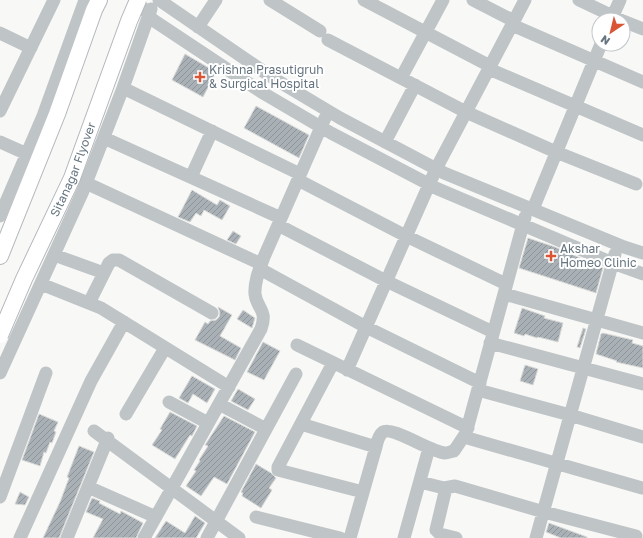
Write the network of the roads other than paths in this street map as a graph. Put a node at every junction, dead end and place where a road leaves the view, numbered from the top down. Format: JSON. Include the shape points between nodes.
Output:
{"nodes":[{"id":1,"x":85,"y":0,"type":"edge"},
{"id":2,"x":100,"y":0,"type":"edge"},
{"id":3,"x":137,"y":0,"type":"edge"},
{"id":4,"x":154,"y":0,"type":"edge"},
{"id":5,"x":160,"y":0,"type":"edge"},
{"id":6,"x":216,"y":0,"type":"edge"},
{"id":7,"x":270,"y":0,"type":"edge"},
{"id":8,"x":364,"y":0,"type":"edge"},
{"id":9,"x":443,"y":0,"type":"edge"},
{"id":10,"x":473,"y":0,"type":"edge"},
{"id":11,"x":525,"y":0,"type":"edge"},
{"id":12,"x":579,"y":0,"type":"edge"},
{"id":13,"x":620,"y":0,"type":"edge"},
{"id":14,"x":52,"y":1,"type":"edge"},
{"id":15,"x":603,"y":12,"type":"edge"},
{"id":16,"x":618,"y":12,"type":"edge"},
{"id":17,"x":148,"y":15,"type":"junction"},
{"id":18,"x":513,"y":23,"type":"junction"},
{"id":19,"x":631,"y":24,"type":"edge"},
{"id":20,"x":198,"y":27,"type":"junction"},
{"id":21,"x":643,"y":29,"type":"edge"},
{"id":22,"x":425,"y":32,"type":"junction"},
{"id":23,"x":0,"y":33,"type":"edge"},
{"id":24,"x":31,"y":48,"type":"junction"},
{"id":25,"x":598,"y":52,"type":"edge"},
{"id":26,"x":594,"y":61,"type":"junction"},
{"id":27,"x":489,"y":68,"type":"junction"},
{"id":28,"x":401,"y":78,"type":"junction"},
{"id":29,"x":643,"y":82,"type":"edge"},
{"id":30,"x":415,"y":85,"type":"junction"},
{"id":31,"x":123,"y":88,"type":"junction"},
{"id":32,"x":5,"y":89,"type":"edge"},
{"id":33,"x":575,"y":106,"type":"junction"},
{"id":34,"x":0,"y":111,"type":"edge"},
{"id":35,"x":328,"y":111,"type":"junction"},
{"id":36,"x":466,"y":112,"type":"junction"},
{"id":37,"x":321,"y":127,"type":"junction"},
{"id":38,"x":212,"y":131,"type":"junction"},
{"id":39,"x":643,"y":135,"type":"edge"},
{"id":40,"x":104,"y":138,"type":"junction"},
{"id":41,"x":0,"y":142,"type":"edge"},
{"id":42,"x":385,"y":142,"type":"junction"},
{"id":43,"x":556,"y":152,"type":"junction"},
{"id":44,"x":27,"y":154,"type":"junction"},
{"id":45,"x":436,"y":168,"type":"junction"},
{"id":46,"x":191,"y":177,"type":"junction"},
{"id":47,"x":299,"y":177,"type":"junction"},
{"id":48,"x":86,"y":183,"type":"junction"},
{"id":49,"x":430,"y":184,"type":"junction"},
{"id":50,"x":636,"y":184,"type":"dead end"},
{"id":51,"x":531,"y":209,"type":"junction"},
{"id":52,"x":0,"y":216,"type":"edge"},
{"id":53,"x":279,"y":221,"type":"junction"},
{"id":54,"x":522,"y":225,"type":"junction"},
{"id":55,"x":406,"y":236,"type":"junction"},
{"id":56,"x":618,"y":245,"type":"junction"},
{"id":57,"x":643,"y":253,"type":"edge"},
{"id":58,"x":54,"y":255,"type":"junction"},
{"id":59,"x":0,"y":256,"type":"edge"},
{"id":60,"x":612,"y":262,"type":"junction"},
{"id":61,"x":260,"y":266,"type":"junction"},
{"id":62,"x":104,"y":273,"type":"junction"},
{"id":63,"x":643,"y":274,"type":"edge"},
{"id":64,"x":386,"y":281,"type":"junction"},
{"id":65,"x":41,"y":284,"type":"junction"},
{"id":66,"x":505,"y":289,"type":"junction"},
{"id":67,"x":89,"y":303,"type":"junction"},
{"id":68,"x":212,"y":313,"type":"dead end"},
{"id":69,"x":596,"y":320,"type":"junction"},
{"id":70,"x":124,"y":322,"type":"junction"},
{"id":71,"x":366,"y":326,"type":"junction"},
{"id":72,"x":643,"y":333,"type":"edge"},
{"id":73,"x":0,"y":335,"type":"edge"},
{"id":74,"x":492,"y":337,"type":"junction"},
{"id":75,"x":297,"y":345,"type":"dead end"},
{"id":76,"x":165,"y":348,"type":"junction"},
{"id":77,"x":333,"y":363,"type":"junction"},
{"id":78,"x":583,"y":367,"type":"junction"},
{"id":79,"x":347,"y":370,"type":"junction"},
{"id":80,"x":0,"y":373,"type":"edge"},
{"id":81,"x":46,"y":373,"type":"dead end"},
{"id":82,"x":296,"y":374,"type":"dead end"},
{"id":83,"x":643,"y":384,"type":"edge"},
{"id":84,"x":229,"y":387,"type":"junction"},
{"id":85,"x":479,"y":387,"type":"junction"},
{"id":86,"x":169,"y":402,"type":"dead end"},
{"id":87,"x":219,"y":404,"type":"junction"},
{"id":88,"x":126,"y":414,"type":"dead end"},
{"id":89,"x":570,"y":415,"type":"junction"},
{"id":90,"x":208,"y":423,"type":"junction"},
{"id":91,"x":301,"y":424,"type":"junction"},
{"id":92,"x":266,"y":429,"type":"junction"},
{"id":93,"x":94,"y":430,"type":"dead end"},
{"id":94,"x":466,"y":433,"type":"junction"},
{"id":95,"x":643,"y":437,"type":"edge"},
{"id":96,"x":108,"y":438,"type":"dead end"},
{"id":97,"x":376,"y":446,"type":"junction"},
{"id":98,"x":430,"y":448,"type":"junction"},
{"id":99,"x":557,"y":463,"type":"junction"},
{"id":100,"x":420,"y":482,"type":"junction"},
{"id":101,"x":88,"y":487,"type":"junction"},
{"id":102,"x":446,"y":488,"type":"junction"},
{"id":103,"x":642,"y":488,"type":"edge"},
{"id":104,"x":363,"y":492,"type":"junction"},
{"id":105,"x":0,"y":497,"type":"edge"},
{"id":106,"x":544,"y":512,"type":"junction"},
{"id":107,"x":156,"y":517,"type":"junction"},
{"id":108,"x":256,"y":517,"type":"dead end"},
{"id":109,"x":636,"y":536,"type":"dead end"},
{"id":110,"x":20,"y":538,"type":"edge"},
{"id":111,"x":67,"y":538,"type":"edge"},
{"id":112,"x":144,"y":538,"type":"edge"},
{"id":113,"x":208,"y":538,"type":"edge"},
{"id":114,"x":239,"y":538,"type":"edge"},
{"id":115,"x":349,"y":538,"type":"edge"},
{"id":116,"x":404,"y":538,"type":"edge"},
{"id":117,"x":456,"y":538,"type":"edge"},
{"id":118,"x":536,"y":538,"type":"edge"}],
"edges":[{"from":1,"to":44,"type":"street"},
{"from":2,"to":59,"type":"main road"},
{"from":3,"to":17,"type":"street"},
{"from":3,"to":73,"type":"main road","name":"Sitanagar Flyover","bridge":true,"via":[[72,178]]},
{"from":4,"to":17,"type":"street"},
{"from":5,"to":20,"type":"street"},
{"from":6,"to":20,"type":"street"},
{"from":7,"to":28,"type":"street","via":[[324,36]]},
{"from":8,"to":22,"type":"street"},
{"from":9,"to":22,"type":"street"},
{"from":10,"to":18,"type":"street"},
{"from":11,"to":18,"type":"street"},
{"from":12,"to":15,"type":"street"},
{"from":13,"to":16,"type":"street"},
{"from":14,"to":24,"type":"street"},
{"from":17,"to":31,"type":"street"},
{"from":17,"to":37,"type":"street","via":[[263,93]]},
{"from":18,"to":26,"type":"street"},
{"from":18,"to":27,"type":"street"},
{"from":19,"to":21,"type":"street"},
{"from":20,"to":35,"type":"street","via":[[273,78]]},
{"from":22,"to":27,"type":"street"},
{"from":22,"to":28,"type":"street"},
{"from":23,"to":24,"type":"street"},
{"from":24,"to":32,"type":"street"},
{"from":25,"to":26,"type":"street"},
{"from":26,"to":29,"type":"street"},
{"from":26,"to":33,"type":"street"},
{"from":27,"to":33,"type":"street"},
{"from":27,"to":36,"type":"street"},
{"from":28,"to":30,"type":"street"},
{"from":30,"to":36,"type":"street"},
{"from":30,"to":42,"type":"street"},
{"from":31,"to":38,"type":"street"},
{"from":31,"to":40,"type":"street"},
{"from":32,"to":34,"type":"street"},
{"from":33,"to":39,"type":"street"},
{"from":33,"to":43,"type":"street"},
{"from":35,"to":37,"type":"street"},
{"from":35,"to":42,"type":"street"},
{"from":36,"to":43,"type":"street"},
{"from":36,"to":45,"type":"street"},
{"from":37,"to":47,"type":"street"},
{"from":37,"to":49,"type":"street"},
{"from":38,"to":46,"type":"street"},
{"from":38,"to":47,"type":"street"},
{"from":40,"to":46,"type":"street"},
{"from":40,"to":48,"type":"street"},
{"from":41,"to":44,"type":"street"},
{"from":42,"to":45,"type":"street"},
{"from":43,"to":50,"type":"street"},
{"from":43,"to":51,"type":"street"},
{"from":44,"to":52,"type":"street"},
{"from":45,"to":49,"type":"street"},
{"from":45,"to":51,"type":"street"},
{"from":46,"to":53,"type":"street"},
{"from":47,"to":53,"type":"street"},
{"from":47,"to":55,"type":"street"},
{"from":48,"to":58,"type":"street"},
{"from":48,"to":61,"type":"street"},
{"from":49,"to":54,"type":"street"},
{"from":49,"to":55,"type":"street"},
{"from":51,"to":54,"type":"street"},
{"from":51,"to":56,"type":"street"},
{"from":53,"to":61,"type":"street"},
{"from":53,"to":64,"type":"street"},
{"from":54,"to":60,"type":"street"},
{"from":54,"to":66,"type":"street"},
{"from":55,"to":64,"type":"street"},
{"from":55,"to":66,"type":"street"},
{"from":56,"to":57,"type":"street"},
{"from":56,"to":60,"type":"street"},
{"from":58,"to":62,"type":"street"},
{"from":58,"to":65,"type":"street"},
{"from":60,"to":63,"type":"street"},
{"from":60,"to":69,"type":"street"},
{"from":61,"to":71,"type":"street"},
{"from":61,"to":84,"type":"street","via":[[255,284],[264,320]]},
{"from":62,"to":67,"type":"street"},
{"from":62,"to":68,"type":"street","via":[[109,263],[119,260]]},
{"from":64,"to":71,"type":"street"},
{"from":64,"to":74,"type":"street"},
{"from":65,"to":67,"type":"street"},
{"from":65,"to":80,"type":"street"},
{"from":66,"to":69,"type":"street"},
{"from":66,"to":74,"type":"street"},
{"from":67,"to":70,"type":"street"},
{"from":69,"to":72,"type":"street"},
{"from":69,"to":78,"type":"street"},
{"from":70,"to":76,"type":"street"},
{"from":70,"to":110,"type":"street","via":[[90,381]]},
{"from":71,"to":79,"type":"street"},
{"from":71,"to":85,"type":"street"},
{"from":74,"to":78,"type":"street"},
{"from":74,"to":85,"type":"street"},
{"from":75,"to":77,"type":"street"},
{"from":76,"to":84,"type":"street"},
{"from":76,"to":88,"type":"street"},
{"from":77,"to":79,"type":"street"},
{"from":77,"to":91,"type":"street"},
{"from":78,"to":83,"type":"street"},
{"from":78,"to":89,"type":"street"},
{"from":79,"to":94,"type":"street"},
{"from":81,"to":105,"type":"street"},
{"from":82,"to":92,"type":"street"},
{"from":84,"to":87,"type":"street"},
{"from":85,"to":89,"type":"street"},
{"from":85,"to":94,"type":"street"},
{"from":86,"to":90,"type":"street"},
{"from":87,"to":90,"type":"street"},
{"from":87,"to":92,"type":"street"},
{"from":89,"to":95,"type":"street"},
{"from":89,"to":99,"type":"street"},
{"from":90,"to":107,"type":"street"},
{"from":91,"to":97,"type":"street"},
{"from":91,"to":104,"type":"street","via":[[278,470]]},
{"from":92,"to":113,"type":"street"},
{"from":93,"to":114,"type":"street"},
{"from":94,"to":98,"type":"street","via":[[454,451],[445,453]]},
{"from":94,"to":99,"type":"street"},
{"from":96,"to":101,"type":"street"},
{"from":97,"to":98,"type":"street","via":[[383,432],[388,431]]},
{"from":97,"to":104,"type":"street"},
{"from":98,"to":100,"type":"street"},
{"from":99,"to":103,"type":"street"},
{"from":99,"to":106,"type":"street"},
{"from":100,"to":102,"type":"street"},
{"from":100,"to":116,"type":"street"},
{"from":101,"to":107,"type":"street"},
{"from":101,"to":111,"type":"street"},
{"from":102,"to":106,"type":"street","via":[[455,486]]},
{"from":102,"to":117,"type":"street","via":[[436,530],[440,534]]},
{"from":104,"to":115,"type":"street"},
{"from":106,"to":109,"type":"street"},
{"from":106,"to":118,"type":"street"},
{"from":107,"to":112,"type":"street"},
{"from":108,"to":115,"type":"street"}]}
